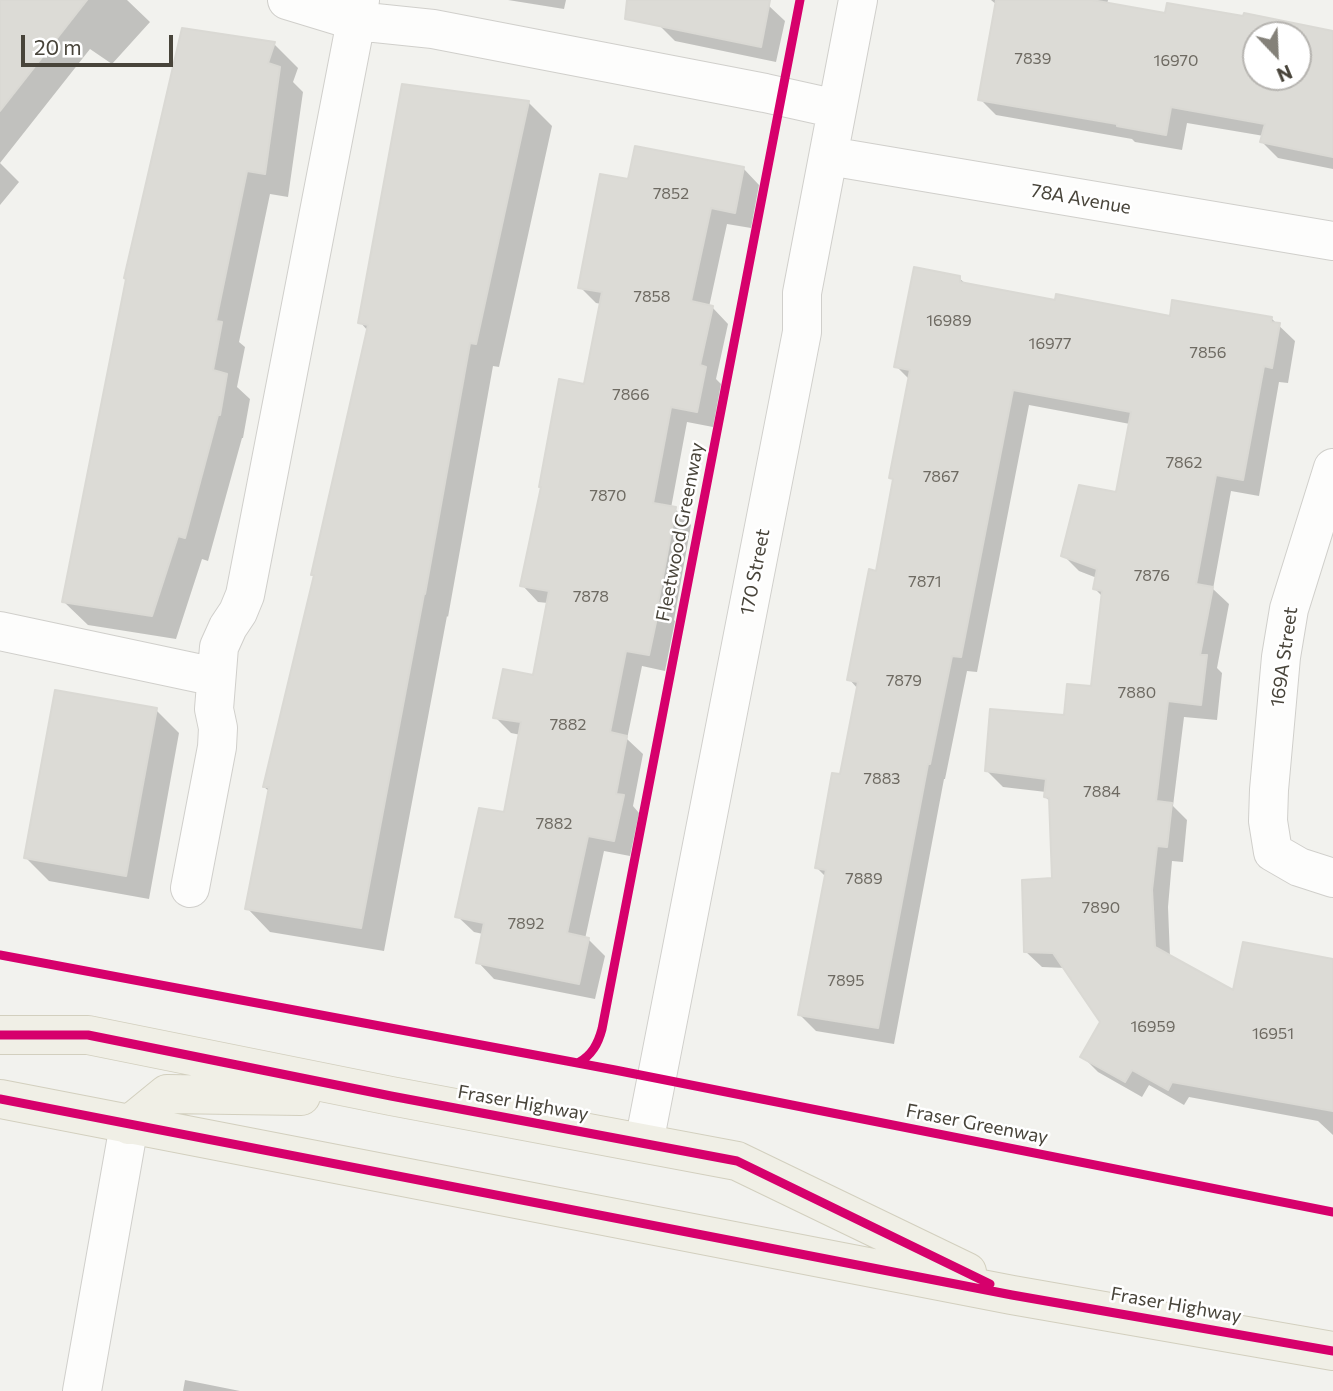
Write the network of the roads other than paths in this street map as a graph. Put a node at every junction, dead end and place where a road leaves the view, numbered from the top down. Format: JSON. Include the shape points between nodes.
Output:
{"nodes":[{"id":1,"x":287,"y":0,"type":"edge"},
{"id":2,"x":858,"y":0,"type":"edge"},
{"id":3,"x":358,"y":10,"type":"edge"},
{"id":4,"x":837,"y":109,"type":"junction"},
{"id":5,"x":829,"y":156,"type":"junction"},
{"id":6,"x":1333,"y":241,"type":"edge"},
{"id":7,"x":1333,"y":468,"type":"edge"},
{"id":8,"x":0,"y":631,"type":"edge"},
{"id":9,"x":216,"y":677,"type":"junction"},
{"id":10,"x":1333,"y":878,"type":"edge"},
{"id":11,"x":190,"y":888,"type":"dead end"},
{"id":12,"x":0,"y":1035,"type":"edge"},
{"id":13,"x":391,"y":1097,"type":"junction"},
{"id":14,"x":0,"y":1099,"type":"edge"},
{"id":15,"x":129,"y":1125,"type":"junction"},
{"id":16,"x":645,"y":1143,"type":"junction"},
{"id":17,"x":1013,"y":1295,"type":"junction"},
{"id":18,"x":1333,"y":1351,"type":"edge"},
{"id":19,"x":82,"y":1391,"type":"edge"}],
"edges":[{"from":1,"to":3,"type":"street"},
{"from":2,"to":4,"type":"street","name":"170 Street"},
{"from":3,"to":4,"type":"street"},
{"from":3,"to":9,"type":"street","via":[[245,594],[219,647]]},
{"from":4,"to":5,"type":"street","name":"170 Street"},
{"from":5,"to":6,"type":"street","name":"78A Avenue"},
{"from":5,"to":16,"type":"street","name":"170 Street","via":[[802,293],[802,332]]},
{"from":7,"to":10,"type":"street","name":"169A Street","via":[[1289,610],[1268,821],[1273,852]]},
{"from":8,"to":9,"type":"street"},
{"from":9,"to":11,"type":"street","via":[[216,747]]},
{"from":12,"to":13,"type":"main road","name":"Fraser Highway","via":[[88,1035]]},
{"from":13,"to":15,"type":"main road","via":[[167,1094]]},
{"from":13,"to":16,"type":"main road","name":"Fraser Highway"},
{"from":14,"to":15,"type":"main road","name":"Fraser Highway"},
{"from":15,"to":17,"type":"main road","name":"Fraser Highway"},
{"from":15,"to":19,"type":"street"},
{"from":16,"to":17,"type":"main road","name":"Fraser Highway","via":[[737,1161]]},
{"from":17,"to":18,"type":"main road","name":"Fraser Highway"}]}
